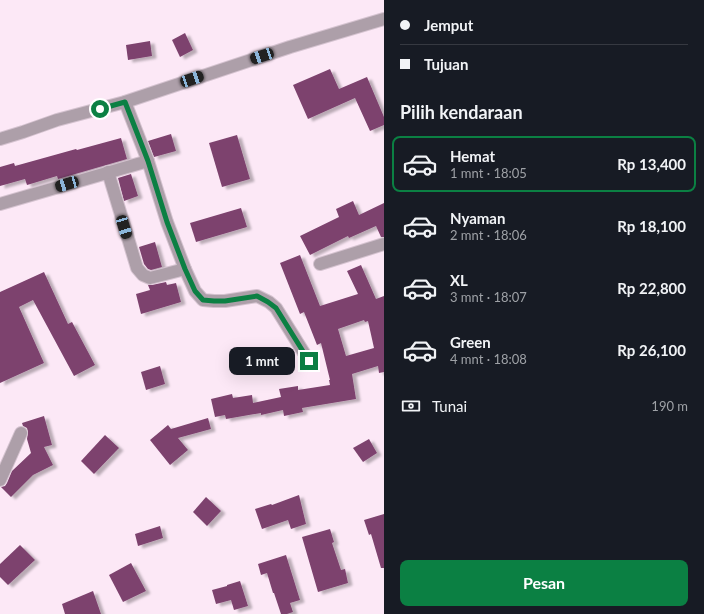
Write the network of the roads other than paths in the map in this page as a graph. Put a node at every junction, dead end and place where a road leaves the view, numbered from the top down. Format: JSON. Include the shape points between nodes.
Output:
{"nodes":[{"id":1,"x":384,"y":19,"type":"edge"},
{"id":2,"x":125,"y":102,"type":"junction"},
{"id":3,"x":0,"y":139,"type":"edge"},
{"id":4,"x":148,"y":161,"type":"junction"},
{"id":5,"x":108,"y":172,"type":"junction"},
{"id":6,"x":0,"y":204,"type":"edge"},
{"id":7,"x":384,"y":244,"type":"edge"},
{"id":8,"x":320,"y":264,"type":"dead end"},
{"id":9,"x":185,"y":269,"type":"junction"},
{"id":10,"x":309,"y":361,"type":"dead end"},
{"id":11,"x":21,"y":433,"type":"dead end"},
{"id":12,"x":0,"y":480,"type":"edge"}],
"edges":[{"from":1,"to":2,"type":"street","via":[[290,47]]},
{"from":2,"to":3,"type":"street","via":[[57,120]]},
{"from":2,"to":4,"type":"street"},
{"from":4,"to":5,"type":"street"},
{"from":4,"to":9,"type":"street"},
{"from":5,"to":6,"type":"street"},
{"from":5,"to":9,"type":"street","via":[[137,268],[150,278]]},
{"from":7,"to":8,"type":"street"},
{"from":9,"to":10,"type":"street","via":[[195,291],[203,300],[225,301],[257,296],[268,302],[276,308]]},
{"from":11,"to":12,"type":"street"}]}
